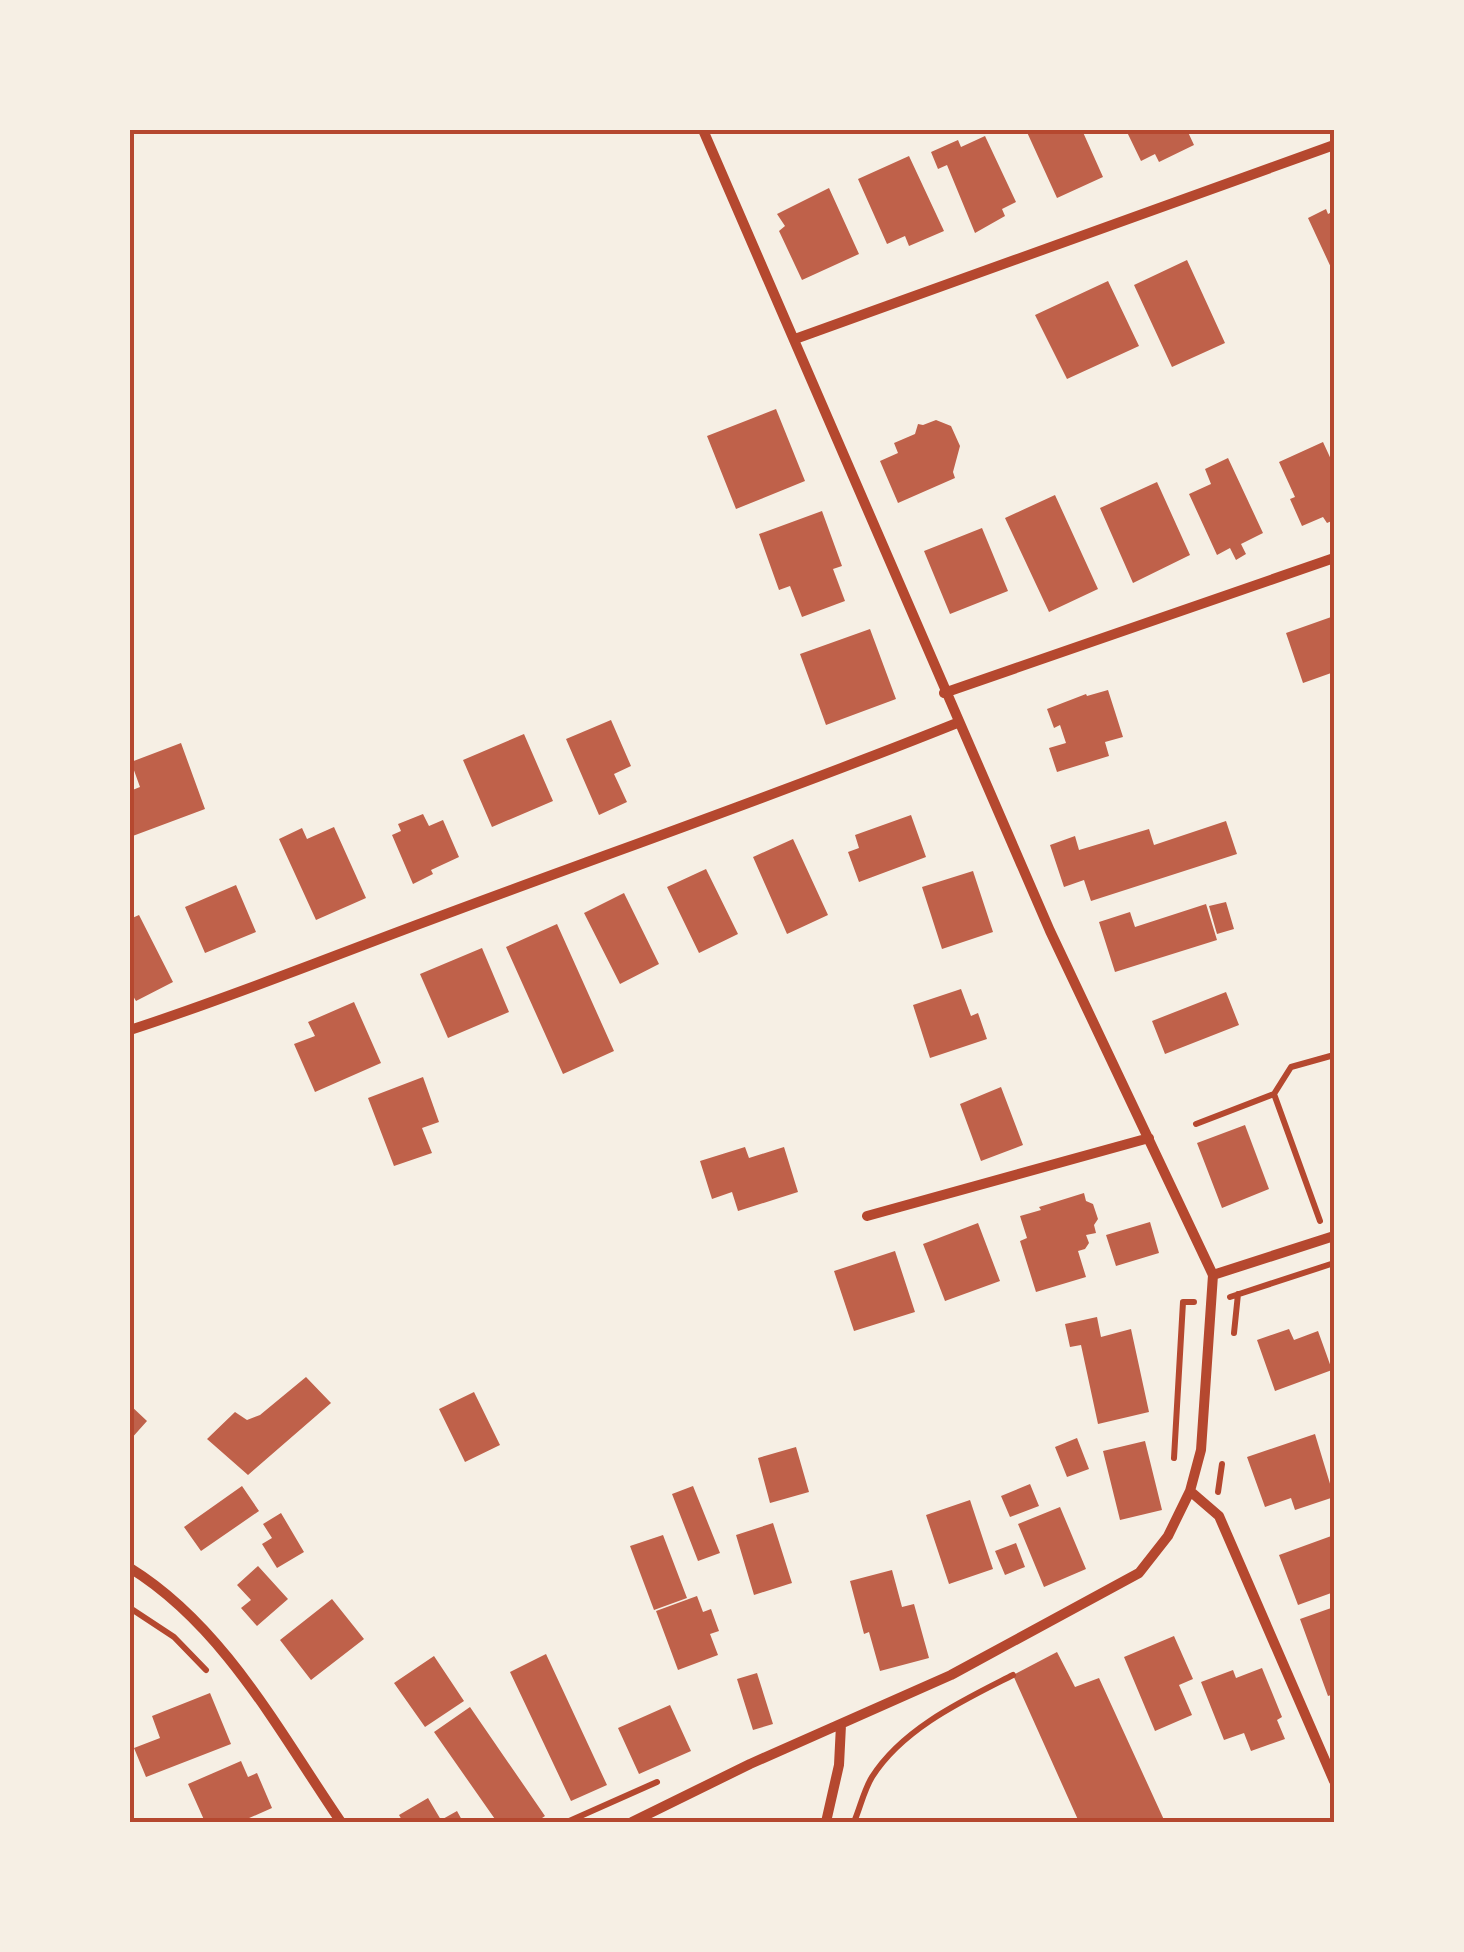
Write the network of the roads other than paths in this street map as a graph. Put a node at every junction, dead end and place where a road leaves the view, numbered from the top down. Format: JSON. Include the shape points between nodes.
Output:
{"nodes":[{"id":1,"x":703,"y":130,"type":"edge"},
{"id":2,"x":1334,"y":145,"type":"edge"},
{"id":3,"x":795,"y":339,"type":"junction"},
{"id":4,"x":1334,"y":558,"type":"edge"},
{"id":5,"x":944,"y":693,"type":"junction"},
{"id":6,"x":957,"y":724,"type":"junction"},
{"id":7,"x":130,"y":1030,"type":"edge"},
{"id":8,"x":1149,"y":1138,"type":"junction"},
{"id":9,"x":867,"y":1216,"type":"dead end"},
{"id":10,"x":1330,"y":1237,"type":"edge"},
{"id":11,"x":1213,"y":1275,"type":"junction"},
{"id":12,"x":1190,"y":1490,"type":"junction"},
{"id":13,"x":130,"y":1568,"type":"edge"},
{"id":14,"x":841,"y":1724,"type":"junction"},
{"id":15,"x":1334,"y":1781,"type":"edge"},
{"id":16,"x":342,"y":1822,"type":"edge"},
{"id":17,"x":632,"y":1822,"type":"edge"},
{"id":18,"x":826,"y":1822,"type":"edge"}],
"edges":[{"from":1,"to":3,"type":"street"},
{"from":2,"to":3,"type":"street"},
{"from":3,"to":5,"type":"street"},
{"from":4,"to":5,"type":"street"},
{"from":5,"to":6,"type":"street"},
{"from":6,"to":7,"type":"street"},
{"from":6,"to":8,"type":"street"},
{"from":8,"to":9,"type":"street"},
{"from":8,"to":11,"type":"street"},
{"from":10,"to":11,"type":"street"},
{"from":11,"to":12,"type":"street","via":[[1201,1450]]},
{"from":12,"to":14,"type":"street","via":[[1168,1536],[1139,1573],[951,1675]]},
{"from":12,"to":15,"type":"street","via":[[1219,1516]]},
{"from":13,"to":16,"type":"street","via":[[189,1611]]},
{"from":14,"to":17,"type":"street"},
{"from":14,"to":18,"type":"street"}]}
